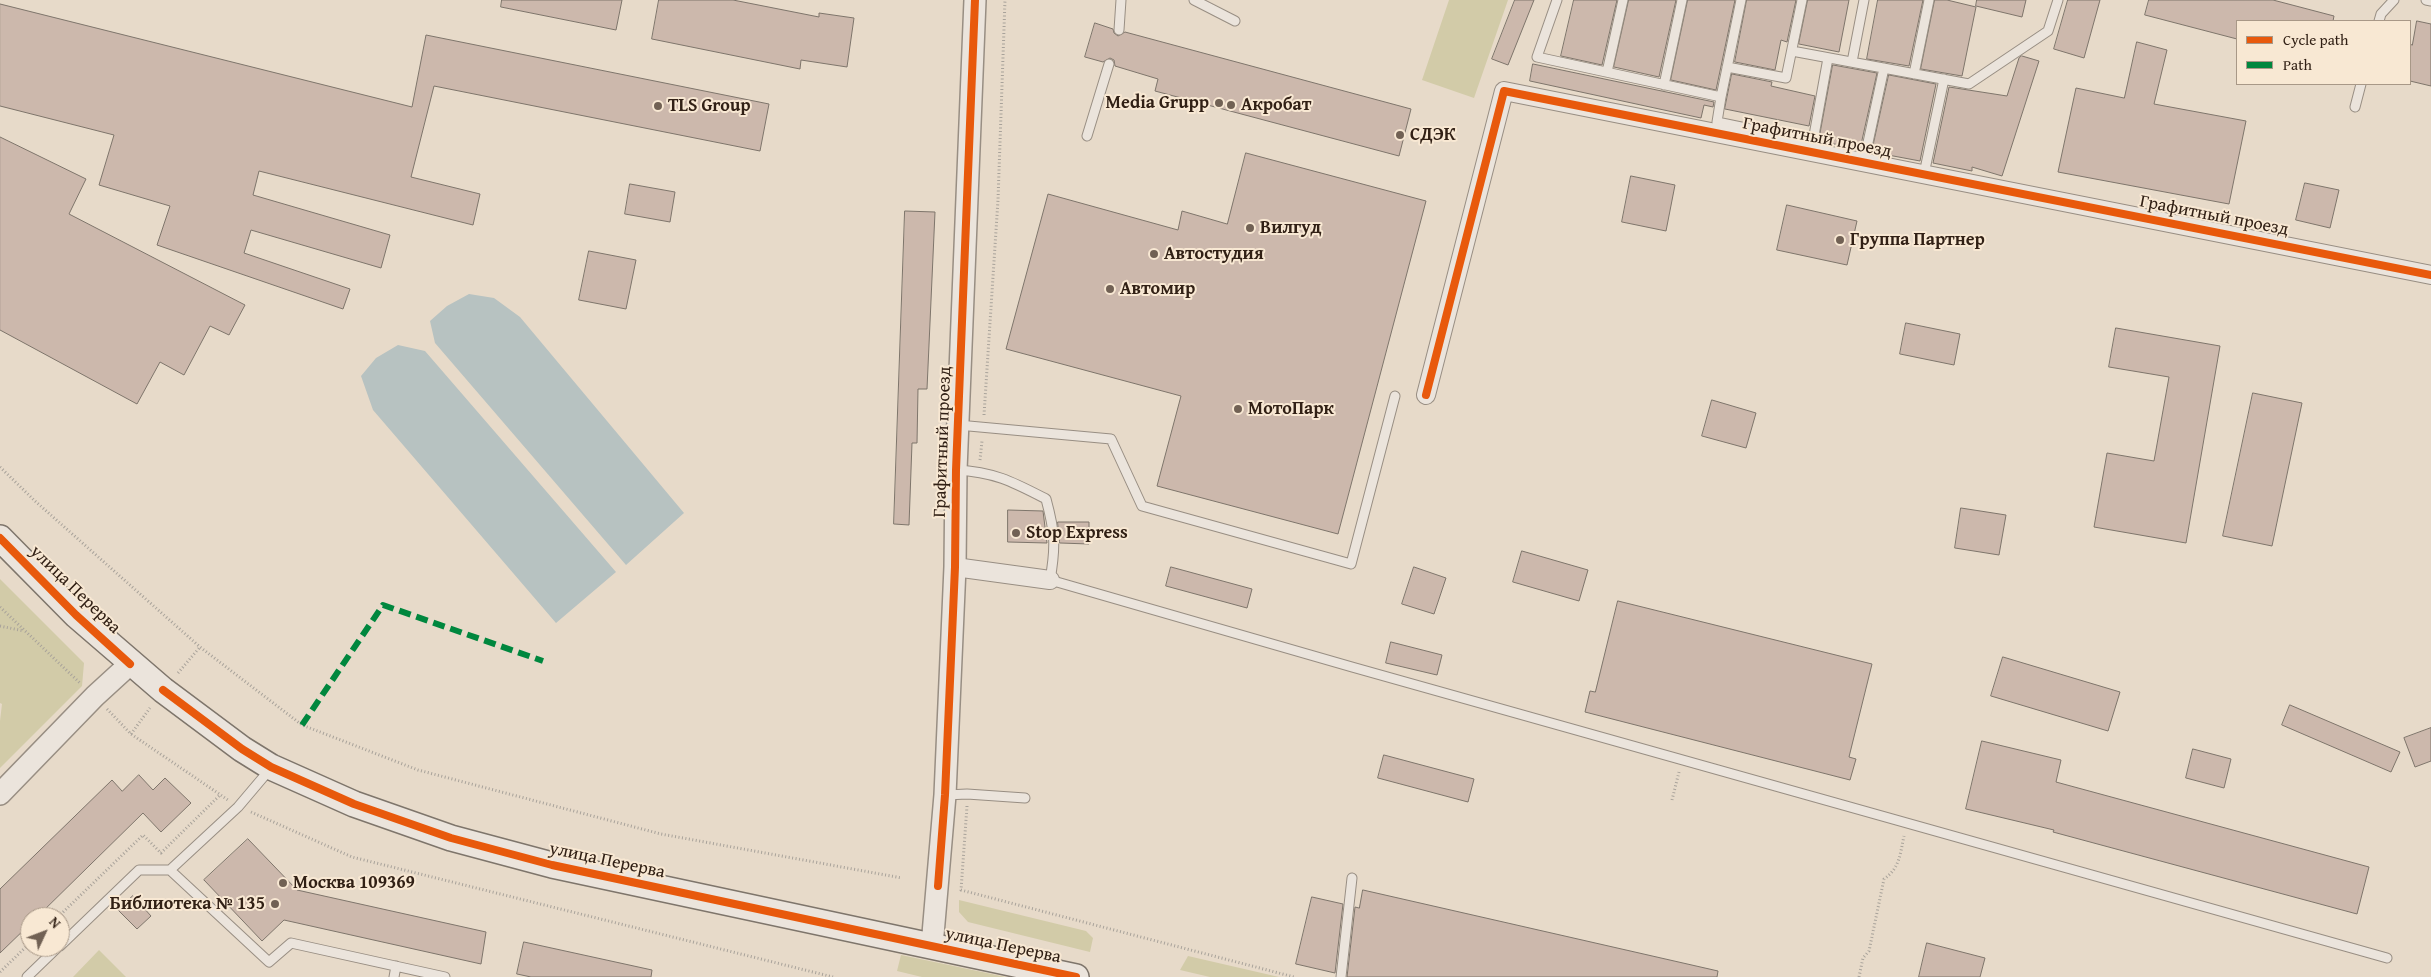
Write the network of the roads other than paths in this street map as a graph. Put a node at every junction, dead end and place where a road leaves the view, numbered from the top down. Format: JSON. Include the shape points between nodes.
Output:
{"nodes":[{"id":1,"x":975,"y":0,"type":"edge"},
{"id":2,"x":1121,"y":0,"type":"edge"},
{"id":3,"x":1194,"y":0,"type":"edge"},
{"id":4,"x":1557,"y":0,"type":"edge"},
{"id":5,"x":1623,"y":0,"type":"edge"},
{"id":6,"x":1682,"y":0,"type":"edge"},
{"id":7,"x":1742,"y":0,"type":"edge"},
{"id":8,"x":1802,"y":0,"type":"edge"},
{"id":9,"x":1864,"y":0,"type":"edge"},
{"id":10,"x":1929,"y":0,"type":"edge"},
{"id":11,"x":2058,"y":0,"type":"edge"},
{"id":12,"x":2394,"y":0,"type":"edge"},
{"id":13,"x":2426,"y":0,"type":"edge"},
{"id":14,"x":2431,"y":1,"type":"edge"},
{"id":15,"x":1235,"y":20,"type":"dead end"},
{"id":16,"x":2379,"y":20,"type":"edge"},
{"id":17,"x":1119,"y":30,"type":"dead end"},
{"id":18,"x":1792,"y":51,"type":"junction"},
{"id":19,"x":1828,"y":58,"type":"junction"},
{"id":20,"x":1852,"y":62,"type":"junction"},
{"id":21,"x":1109,"y":64,"type":"dead end"},
{"id":22,"x":1727,"y":68,"type":"junction"},
{"id":23,"x":1884,"y":68,"type":"junction"},
{"id":24,"x":1607,"y":72,"type":"junction"},
{"id":25,"x":1914,"y":74,"type":"junction"},
{"id":26,"x":1944,"y":79,"type":"junction"},
{"id":27,"x":1664,"y":85,"type":"junction"},
{"id":28,"x":2361,"y":85,"type":"edge"},
{"id":29,"x":1721,"y":97,"type":"junction"},
{"id":30,"x":2355,"y":106,"type":"dead end"},
{"id":31,"x":1087,"y":136,"type":"dead end"},
{"id":32,"x":1799,"y":139,"type":"dead end"},
{"id":33,"x":1811,"y":152,"type":"junction"},
{"id":34,"x":1864,"y":161,"type":"junction"},
{"id":35,"x":1924,"y":174,"type":"junction"},
{"id":36,"x":2431,"y":275,"type":"edge"},
{"id":37,"x":1426,"y":395,"type":"dead end"},
{"id":38,"x":1395,"y":396,"type":"dead end"},
{"id":39,"x":958,"y":426,"type":"junction"},
{"id":40,"x":956,"y":470,"type":"junction"},
{"id":41,"x":0,"y":538,"type":"edge"},
{"id":42,"x":955,"y":566,"type":"junction"},
{"id":43,"x":1050,"y":580,"type":"junction"},
{"id":44,"x":130,"y":664,"type":"junction"},
{"id":45,"x":271,"y":767,"type":"junction"},
{"id":46,"x":0,"y":794,"type":"edge"},
{"id":47,"x":946,"y":795,"type":"junction"},
{"id":48,"x":1025,"y":798,"type":"dead end"},
{"id":49,"x":170,"y":870,"type":"junction"},
{"id":50,"x":1352,"y":878,"type":"dead end"},
{"id":51,"x":70,"y":936,"type":"edge"},
{"id":52,"x":932,"y":946,"type":"junction"},
{"id":53,"x":48,"y":957,"type":"edge"},
{"id":54,"x":2387,"y":958,"type":"dead end"},
{"id":55,"x":396,"y":966,"type":"junction"},
{"id":56,"x":27,"y":977,"type":"edge"},
{"id":57,"x":394,"y":977,"type":"edge"},
{"id":58,"x":445,"y":977,"type":"edge"},
{"id":59,"x":1076,"y":977,"type":"edge"},
{"id":60,"x":1341,"y":977,"type":"edge"}],
"edges":[{"from":1,"to":39,"type":"street","name":"Графитный проезд"},
{"from":2,"to":17,"type":"lane"},
{"from":3,"to":15,"type":"lane"},
{"from":4,"to":24,"type":"lane","via":[[1537,58]]},
{"from":5,"to":24,"type":"lane"},
{"from":6,"to":27,"type":"lane"},
{"from":7,"to":22,"type":"lane"},
{"from":8,"to":18,"type":"lane"},
{"from":9,"to":20,"type":"lane"},
{"from":10,"to":25,"type":"lane"},
{"from":11,"to":26,"type":"lane","via":[[2048,31],[1969,84]]},
{"from":12,"to":16,"type":"lane"},
{"from":13,"to":14,"type":"lane"},
{"from":18,"to":19,"type":"lane"},
{"from":18,"to":22,"type":"lane","via":[[1786,78]]},
{"from":19,"to":20,"type":"lane"},
{"from":19,"to":33,"type":"lane"},
{"from":20,"to":23,"type":"lane"},
{"from":21,"to":31,"type":"lane"},
{"from":22,"to":29,"type":"lane"},
{"from":23,"to":25,"type":"lane"},
{"from":23,"to":34,"type":"lane"},
{"from":24,"to":27,"type":"lane"},
{"from":25,"to":26,"type":"lane"},
{"from":26,"to":35,"type":"lane"},
{"from":27,"to":29,"type":"lane"},
{"from":28,"to":30,"type":"lane"},
{"from":29,"to":32,"type":"lane","via":[[1717,122]]},
{"from":33,"to":34,"type":"street","name":"Графитный проезд"},
{"from":33,"to":37,"type":"street","name":"Графитный проезд","via":[[1504,91]]},
{"from":34,"to":35,"type":"street","name":"Графитный проезд"},
{"from":35,"to":36,"type":"street","name":"Графитный проезд"},
{"from":38,"to":39,"type":"lane","via":[[1351,564],[1142,506],[1110,439]]},
{"from":39,"to":40,"type":"street","name":"Графитный проезд"},
{"from":40,"to":42,"type":"street","name":"Графитный проезд"},
{"from":40,"to":43,"type":"lane","via":[[979,471],[1005,478],[1046,499],[1055,532]]},
{"from":41,"to":44,"type":"main road","name":"улица Перерва"},
{"from":42,"to":43,"type":"street"},
{"from":42,"to":47,"type":"street","name":"Графитный проезд"},
{"from":43,"to":54,"type":"lane"},
{"from":44,"to":45,"type":"main road","name":"улица Перерва","via":[[242,750]]},
{"from":44,"to":46,"type":"street"},
{"from":45,"to":49,"type":"lane","via":[[238,807]]},
{"from":45,"to":52,"type":"main road","name":"улица Перерва","via":[[354,804],[451,838],[552,865]]},
{"from":47,"to":48,"type":"lane"},
{"from":47,"to":52,"type":"street","name":"Графитный проезд"},
{"from":49,"to":51,"type":"lane","via":[[139,870]]},
{"from":49,"to":55,"type":"lane","via":[[269,962],[292,943]]},
{"from":50,"to":60,"type":"lane"},
{"from":52,"to":59,"type":"main road","name":"улица Перерва"},
{"from":53,"to":56,"type":"lane"},
{"from":55,"to":57,"type":"lane"},
{"from":55,"to":58,"type":"lane"}]}
